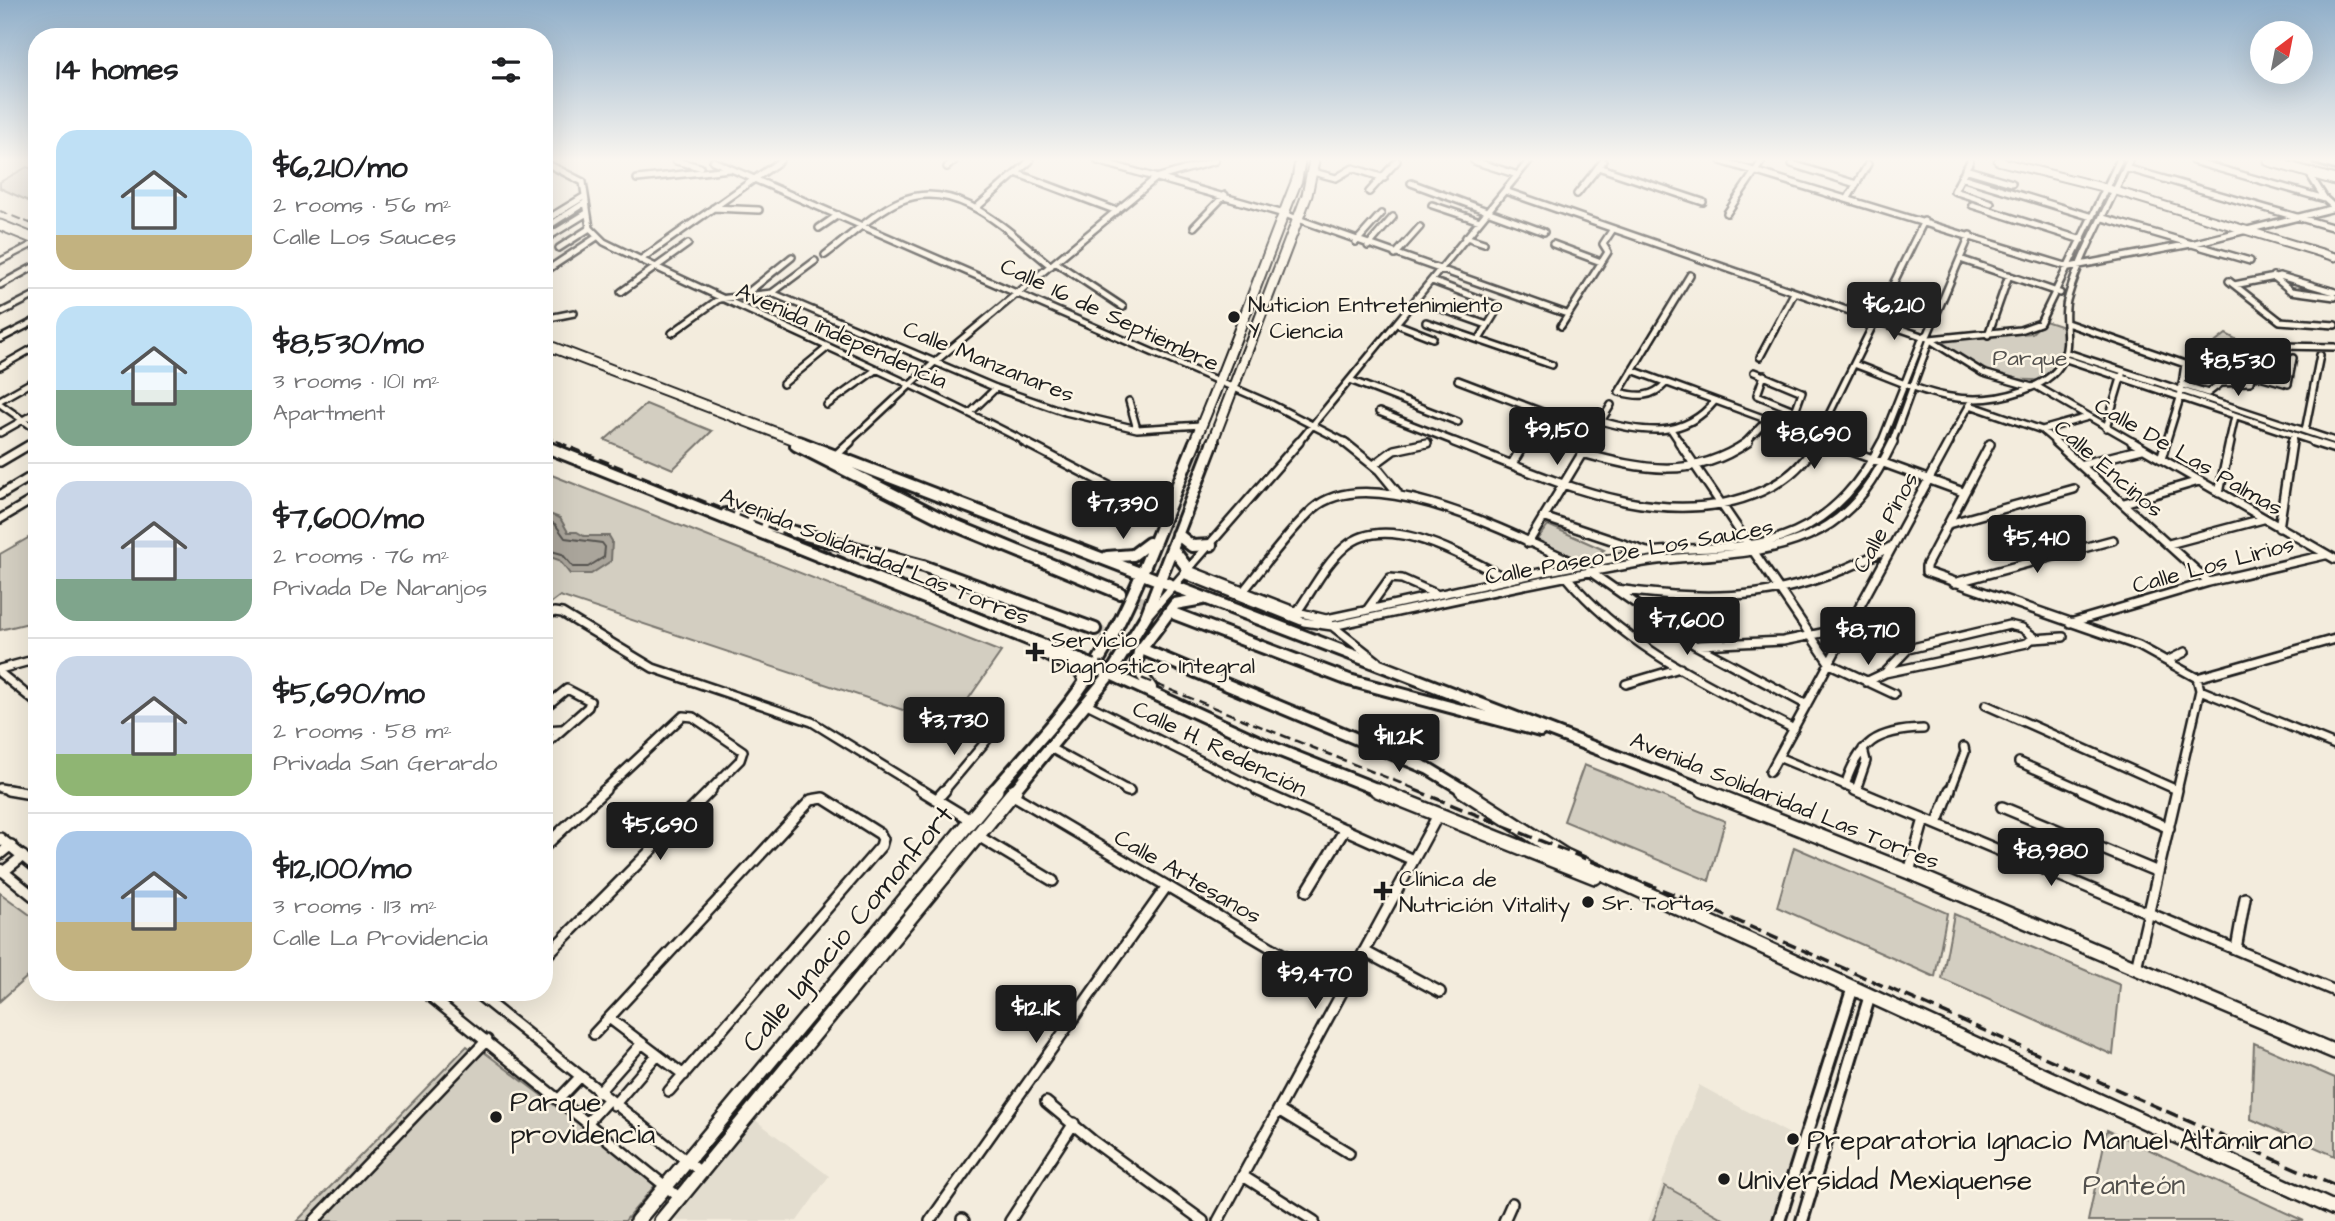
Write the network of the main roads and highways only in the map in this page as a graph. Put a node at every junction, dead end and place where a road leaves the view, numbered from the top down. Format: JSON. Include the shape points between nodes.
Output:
{"nodes":[{"id":1,"x":1282,"y":218,"type":"edge"},
{"id":2,"x":1296,"y":218,"type":"edge"},
{"id":3,"x":0,"y":225,"type":"edge"},
{"id":4,"x":28,"y":237,"type":"edge"},
{"id":5,"x":553,"y":347,"type":"edge"},
{"id":6,"x":779,"y":434,"type":"junction"},
{"id":7,"x":553,"y":450,"type":"edge"},
{"id":8,"x":699,"y":509,"type":"junction"},
{"id":9,"x":1177,"y":534,"type":"junction"},
{"id":10,"x":1153,"y":538,"type":"junction"},
{"id":11,"x":1212,"y":545,"type":"road end"},
{"id":12,"x":1172,"y":548,"type":"junction"},
{"id":13,"x":1100,"y":556,"type":"junction"},
{"id":14,"x":1140,"y":573,"type":"junction"},
{"id":15,"x":1187,"y":573,"type":"road end"},
{"id":16,"x":1159,"y":581,"type":"junction"},
{"id":17,"x":1120,"y":593,"type":"tunnel mouth"},
{"id":18,"x":1206,"y":599,"type":"junction"},
{"id":19,"x":1175,"y":614,"type":"tunnel mouth"},
{"id":20,"x":1095,"y":629,"type":"tunnel mouth"},
{"id":21,"x":1013,"y":635,"type":"junction"},
{"id":22,"x":1146,"y":651,"type":"tunnel mouth"},
{"id":23,"x":1096,"y":666,"type":"junction"},
{"id":24,"x":1111,"y":673,"type":"junction"},
{"id":25,"x":1084,"y":682,"type":"junction"},
{"id":26,"x":1134,"y":683,"type":"junction"},
{"id":27,"x":1154,"y":691,"type":"junction"},
{"id":28,"x":1091,"y":699,"type":"junction"},
{"id":29,"x":1566,"y":736,"type":"junction"},
{"id":30,"x":1650,"y":897,"type":"junction"},
{"id":31,"x":2335,"y":1052,"type":"edge"},
{"id":32,"x":2335,"y":1209,"type":"edge"},
{"id":33,"x":637,"y":1221,"type":"edge"},
{"id":34,"x":660,"y":1221,"type":"edge"}],
"edges":[{"from":1,"to":10,"type":"main road","name":"Calle Ignacio Comonfort"},
{"from":2,"to":9,"type":"main road","name":"Calle Ignacio Comonfort"},
{"from":3,"to":4,"type":"main road"},
{"from":5,"to":6,"type":"main road"},
{"from":6,"to":13,"type":"main road","name":"Avenida Solidaridad Las Torres"},
{"from":6,"to":17,"type":"main road","via":[[821,460],[952,524]]},
{"from":7,"to":8,"type":"main road"},
{"from":8,"to":20,"type":"main road","name":"Avenida Solidaridad Las Torres","via":[[923,566]]},
{"from":8,"to":21,"type":"main road","name":"Avenida Solidaridad Las Torres"},
{"from":9,"to":11,"type":"main road","via":[[1192,546]]},
{"from":9,"to":12,"type":"main road","name":"Calle Ignacio Comonfort"},
{"from":10,"to":13,"type":"main road","via":[[1133,555]]},
{"from":10,"to":14,"type":"main road","name":"Calle Ignacio Comonfort"},
{"from":12,"to":15,"type":"main road"},
{"from":12,"to":16,"type":"main road","name":"Calle Ignacio Comonfort"},
{"from":13,"to":14,"type":"main road","name":"Avenida Solidaridad Las Torres"},
{"from":14,"to":16,"type":"main road","name":"Avenida Solidaridad Las Torres"},
{"from":14,"to":23,"type":"main road","name":"Calle Ignacio Comonfort"},
{"from":16,"to":18,"type":"main road","name":"Avenida Solidaridad Las Torres"},
{"from":16,"to":24,"type":"main road","name":"Calle Ignacio Comonfort","via":[[1146,617]]},
{"from":18,"to":27,"type":"main road","via":[[1175,604],[1139,652],[1136,667]]},
{"from":18,"to":29,"type":"main road","name":"Avenida Solidaridad Las Torres"},
{"from":19,"to":29,"type":"main road","name":"Avenida Solidaridad Las Torres","via":[[1349,680],[1512,726]]},
{"from":21,"to":23,"type":"main road","name":"Avenida Solidaridad Las Torres"},
{"from":21,"to":25,"type":"main road","via":[[1073,667],[1083,674]]},
{"from":22,"to":30,"type":"main road","name":"Avenida Solidaridad Las Torres","via":[[1429,769],[1539,842]]},
{"from":23,"to":24,"type":"main road","name":"Avenida Solidaridad Las Torres"},
{"from":23,"to":25,"type":"main road","name":"Calle Ignacio Comonfort"},
{"from":24,"to":26,"type":"main road","name":"Avenida Solidaridad Las Torres"},
{"from":24,"to":28,"type":"main road","name":"Calle Ignacio Comonfort"},
{"from":25,"to":33,"type":"main road","name":"Calle Ignacio Comonfort"},
{"from":26,"to":27,"type":"main road","name":"Avenida Solidaridad Las Torres"},
{"from":26,"to":28,"type":"main road","via":[[1112,686]]},
{"from":27,"to":30,"type":"main road","name":"Avenida Solidaridad Las Torres","via":[[1268,746]]},
{"from":28,"to":34,"type":"main road","name":"Calle Ignacio Comonfort"},
{"from":29,"to":31,"type":"main road","name":"Avenida Solidaridad Las Torres","via":[[1909,872]]},
{"from":30,"to":32,"type":"main road","name":"Avenida Solidaridad Las Torres"}]}
